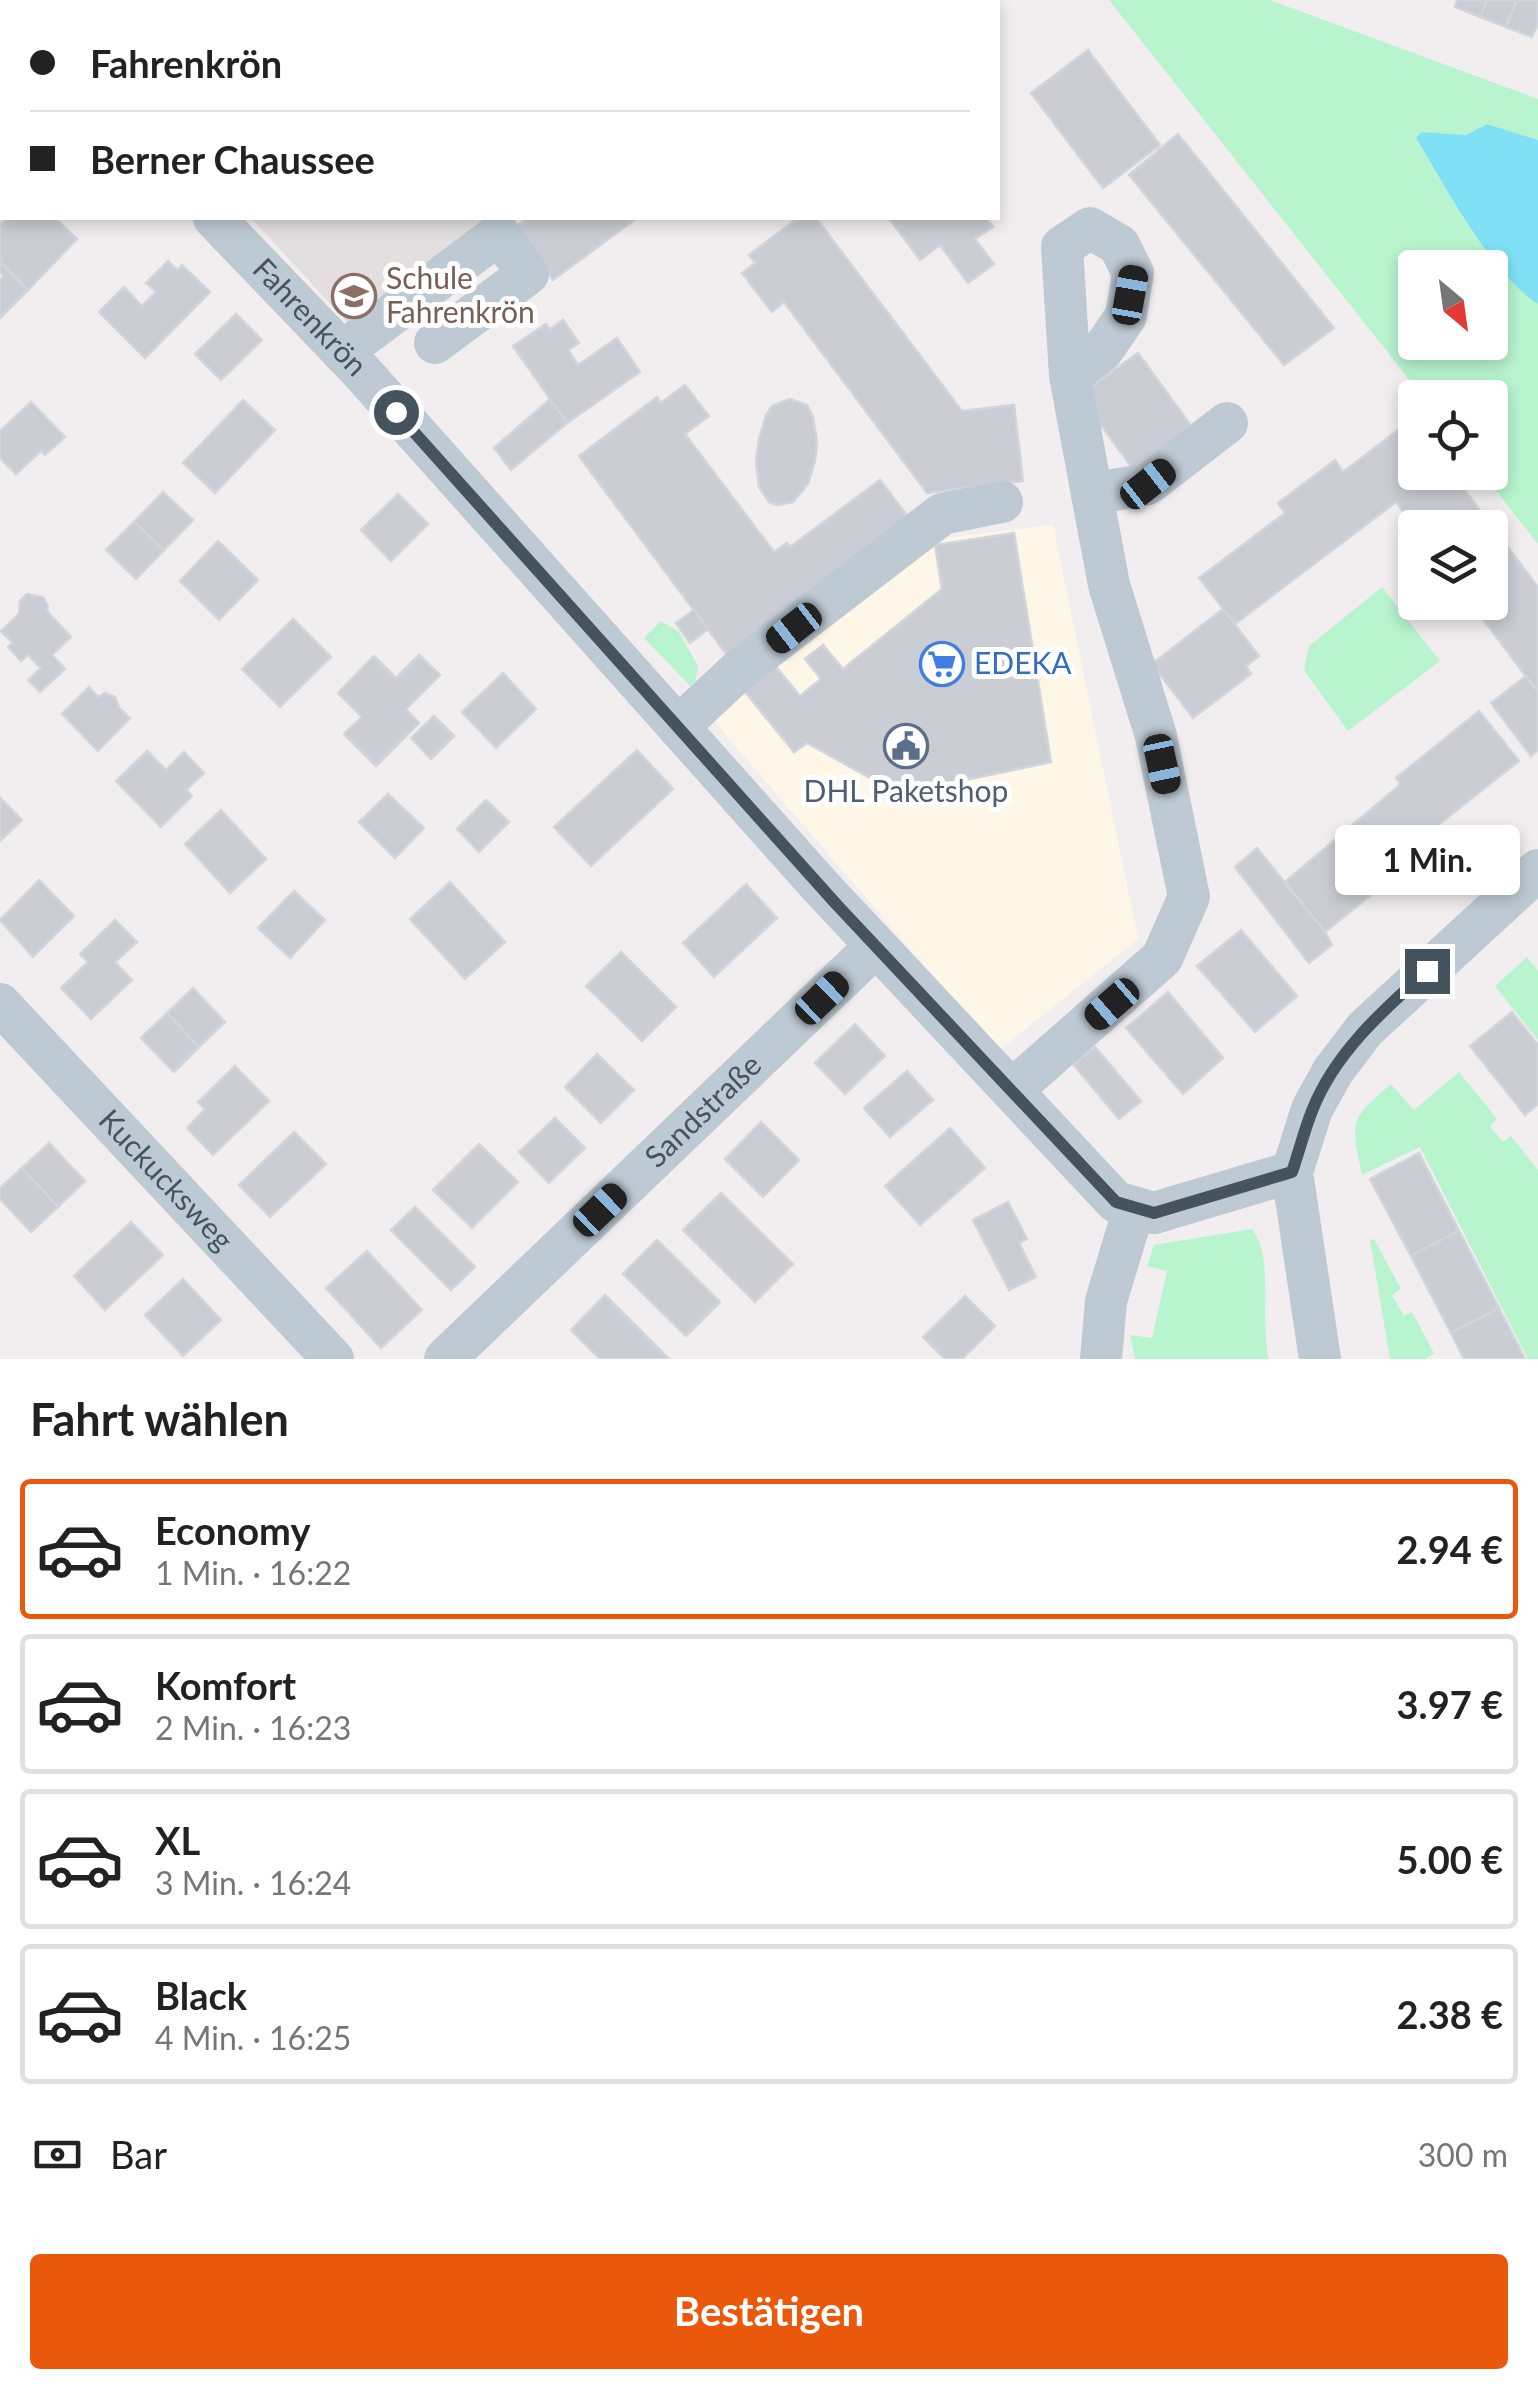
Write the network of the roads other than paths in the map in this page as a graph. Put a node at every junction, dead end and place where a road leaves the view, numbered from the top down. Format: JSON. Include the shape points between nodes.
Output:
{"nodes":[{"id":1,"x":216,"y":220,"type":"edge"},
{"id":2,"x":510,"y":226,"type":"edge"},
{"id":3,"x":435,"y":343,"type":"dead end"},
{"id":4,"x":342,"y":352,"type":"junction"},
{"id":5,"x":1070,"y":376,"type":"dead end"},
{"id":6,"x":1227,"y":424,"type":"dead end"},
{"id":7,"x":1092,"y":494,"type":"junction"},
{"id":8,"x":1002,"y":502,"type":"dead end"},
{"id":9,"x":678,"y":727,"type":"junction"},
{"id":10,"x":1538,"y":870,"type":"edge"},
{"id":11,"x":875,"y":946,"type":"junction"},
{"id":12,"x":0,"y":1004,"type":"edge"},
{"id":13,"x":1012,"y":1090,"type":"junction"},
{"id":14,"x":1292,"y":1172,"type":"junction"},
{"id":15,"x":1134,"y":1209,"type":"junction"},
{"id":16,"x":333,"y":1359,"type":"edge"},
{"id":17,"x":445,"y":1359,"type":"edge"},
{"id":18,"x":1101,"y":1359,"type":"edge"},
{"id":19,"x":1320,"y":1359,"type":"edge"}],
"edges":[{"from":1,"to":4,"type":"street","name":"Fahrenkrön"},
{"from":2,"to":3,"type":"street","via":[[528,274]]},
{"from":2,"to":4,"type":"street"},
{"from":4,"to":9,"type":"street","name":"Fahrenkrön"},
{"from":5,"to":7,"type":"street"},
{"from":6,"to":7,"type":"street","via":[[1148,484]]},
{"from":7,"to":13,"type":"street","via":[[1109,586],[1156,736],[1189,897],[1162,958]]},
{"from":8,"to":9,"type":"street","via":[[942,514],[739,670]]},
{"from":9,"to":11,"type":"street","name":"Fahrenkrön"},
{"from":10,"to":14,"type":"street","via":[[1365,1029],[1312,1109]]},
{"from":11,"to":13,"type":"street","name":"Fahrenkrön"},
{"from":11,"to":17,"type":"street","name":"Sandstraße"},
{"from":12,"to":16,"type":"street","name":"Kuckucksweg"},
{"from":13,"to":15,"type":"street","name":"Fahrenkrön","via":[[1116,1202]]},
{"from":14,"to":15,"type":"street","via":[[1154,1213]]},
{"from":14,"to":19,"type":"street"},
{"from":15,"to":18,"type":"street","via":[[1106,1301]]}]}
